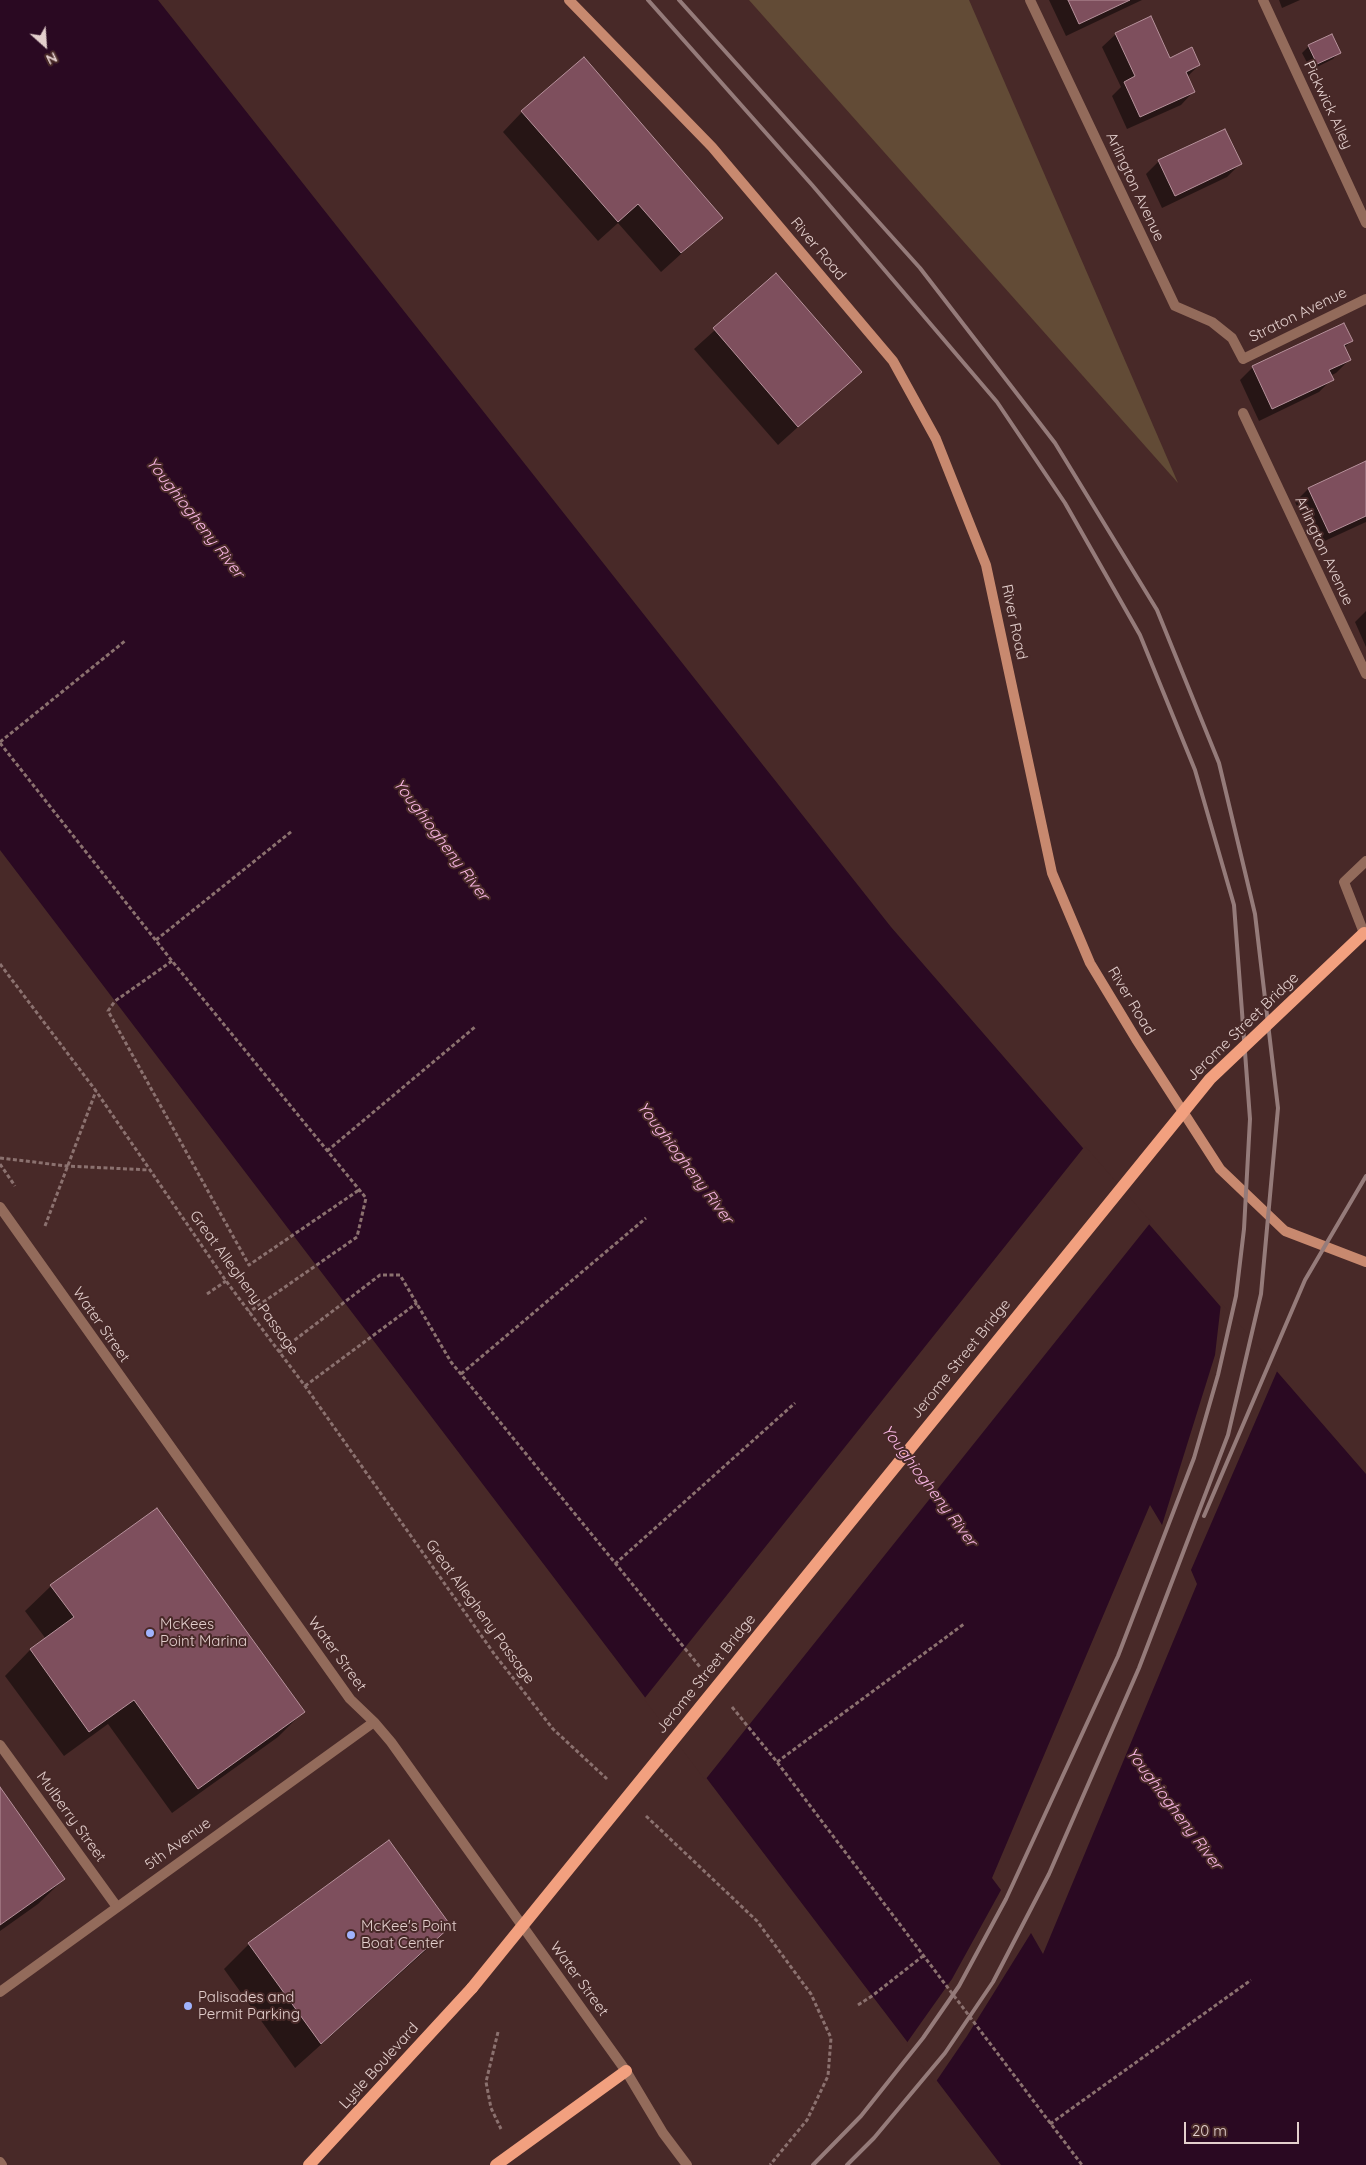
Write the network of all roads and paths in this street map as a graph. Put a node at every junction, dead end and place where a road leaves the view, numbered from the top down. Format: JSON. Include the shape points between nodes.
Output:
{"nodes":[{"id":1,"x":569,"y":0,"type":"edge"},
{"id":2,"x":1030,"y":0,"type":"edge"},
{"id":3,"x":1263,"y":0,"type":"edge"},
{"id":4,"x":1366,"y":223,"type":"edge"},
{"id":5,"x":1366,"y":299,"type":"edge"},
{"id":6,"x":1244,"y":359,"type":"joint"},
{"id":7,"x":1243,"y":413,"type":"dead end"},
{"id":8,"x":125,"y":641,"type":"dead end"},
{"id":9,"x":1366,"y":674,"type":"edge"},
{"id":10,"x":0,"y":743,"type":"edge"},
{"id":11,"x":292,"y":831,"type":"dead end"},
{"id":12,"x":1366,"y":861,"type":"edge"},
{"id":13,"x":1365,"y":933,"type":"edge"},
{"id":14,"x":156,"y":940,"type":"junction"},
{"id":15,"x":172,"y":960,"type":"junction"},
{"id":16,"x":0,"y":964,"type":"edge"},
{"id":17,"x":475,"y":1027,"type":"dead end"},
{"id":18,"x":96,"y":1091,"type":"junction"},
{"id":19,"x":327,"y":1151,"type":"junction"},
{"id":20,"x":0,"y":1158,"type":"edge"},
{"id":21,"x":67,"y":1166,"type":"junction"},
{"id":22,"x":150,"y":1170,"type":"junction"},
{"id":23,"x":359,"y":1190,"type":"junction"},
{"id":24,"x":0,"y":1207,"type":"edge"},
{"id":25,"x":646,"y":1218,"type":"dead end"},
{"id":26,"x":34,"y":1256,"type":"junction"},
{"id":27,"x":1366,"y":1262,"type":"edge"},
{"id":28,"x":226,"y":1281,"type":"junction"},
{"id":29,"x":207,"y":1294,"type":"dead end"},
{"id":30,"x":417,"y":1303,"type":"dead end"},
{"id":31,"x":250,"y":1312,"type":"junction"},
{"id":32,"x":461,"y":1374,"type":"dead end"},
{"id":33,"x":305,"y":1386,"type":"junction"},
{"id":34,"x":795,"y":1403,"type":"dead end"},
{"id":35,"x":615,"y":1564,"type":"dead end"},
{"id":36,"x":964,"y":1624,"type":"dead end"},
{"id":37,"x":374,"y":1722,"type":"junction"},
{"id":38,"x":0,"y":1745,"type":"edge"},
{"id":39,"x":777,"y":1762,"type":"dead end"},
{"id":40,"x":609,"y":1782,"type":"dead end"},
{"id":41,"x":644,"y":1815,"type":"dead end"},
{"id":42,"x":117,"y":1907,"type":"junction"},
{"id":43,"x":923,"y":1956,"type":"dead end"},
{"id":44,"x":1251,"y":1980,"type":"dead end"},
{"id":45,"x":472,"y":1988,"type":"joint"},
{"id":46,"x":0,"y":1992,"type":"edge"},
{"id":47,"x":858,"y":2005,"type":"dead end"},
{"id":48,"x":498,"y":2032,"type":"dead end"},
{"id":49,"x":626,"y":2071,"type":"junction"},
{"id":50,"x":1050,"y":2124,"type":"dead end"},
{"id":51,"x":500,"y":2127,"type":"dead end"},
{"id":52,"x":0,"y":2162,"type":"edge"},
{"id":53,"x":2,"y":2165,"type":"edge"},
{"id":54,"x":309,"y":2165,"type":"edge"},
{"id":55,"x":496,"y":2165,"type":"edge"},
{"id":56,"x":687,"y":2165,"type":"edge"},
{"id":57,"x":770,"y":2165,"type":"edge"}],
"edges":[{"from":1,"to":27,"type":"street","name":"River Road","via":[[712,147],[893,361],[936,439],[986,565],[1052,873],[1090,962],[1220,1169],[1285,1231]]},
{"from":2,"to":6,"type":"street","name":"Arlington Avenue","via":[[1175,306],[1212,322],[1232,338]]},
{"from":3,"to":4,"type":"street","name":"Pickwick Alley"},
{"from":5,"to":6,"type":"street","name":"Straton Avenue"},
{"from":7,"to":9,"type":"street","name":"Arlington Avenue"},
{"from":8,"to":10,"type":"path"},
{"from":10,"to":14,"type":"path"},
{"from":11,"to":14,"type":"path"},
{"from":12,"to":13,"type":"street","via":[[1344,882]]},
{"from":13,"to":45,"type":"main road","name":"Jerome Street Bridge","bridge":true,"via":[[1210,1079]]},
{"from":14,"to":15,"type":"path"},
{"from":15,"to":19,"type":"path"},
{"from":15,"to":23,"type":"path","via":[[115,1001],[108,1011],[249,1264]]},
{"from":16,"to":18,"type":"path","name":"Great Allegheny Passage"},
{"from":17,"to":19,"type":"path"},
{"from":18,"to":21,"type":"path"},
{"from":18,"to":22,"type":"path","name":"Great Allegheny Passage"},
{"from":19,"to":23,"type":"path"},
{"from":20,"to":21,"type":"path"},
{"from":21,"to":22,"type":"path"},
{"from":21,"to":26,"type":"path"},
{"from":22,"to":28,"type":"path","name":"Great Allegheny Passage"},
{"from":23,"to":31,"type":"path","via":[[366,1198],[357,1237]]},
{"from":24,"to":26,"type":"street","name":"Water Street"},
{"from":25,"to":32,"type":"path"},
{"from":26,"to":37,"type":"street","name":"Water Street","via":[[350,1699]]},
{"from":28,"to":29,"type":"path"},
{"from":28,"to":31,"type":"path","name":"Great Allegheny Passage"},
{"from":30,"to":33,"type":"path"},
{"from":31,"to":33,"type":"path","name":"Great Allegheny Passage"},
{"from":33,"to":40,"type":"path","name":"Great Allegheny Passage","via":[[496,1655],[553,1729]]},
{"from":34,"to":35,"type":"path"},
{"from":36,"to":39,"type":"path"},
{"from":37,"to":42,"type":"street","name":"5th Avenue"},
{"from":37,"to":49,"type":"street","name":"Water Street"},
{"from":38,"to":42,"type":"street","name":"Mulberry Street"},
{"from":41,"to":57,"type":"path","via":[[757,1921],[811,1994],[830,2038],[828,2076],[807,2120]]},
{"from":42,"to":46,"type":"street","name":"5th Avenue"},
{"from":43,"to":47,"type":"path"},
{"from":44,"to":50,"type":"path"},
{"from":45,"to":54,"type":"main road","name":"Lysle Boulevard"},
{"from":48,"to":51,"type":"path","via":[[486,2082],[490,2108]]},
{"from":49,"to":55,"type":"main road"},
{"from":49,"to":56,"type":"street","name":"Water Street","via":[[663,2133]]},
{"from":52,"to":53,"type":"street"}]}
